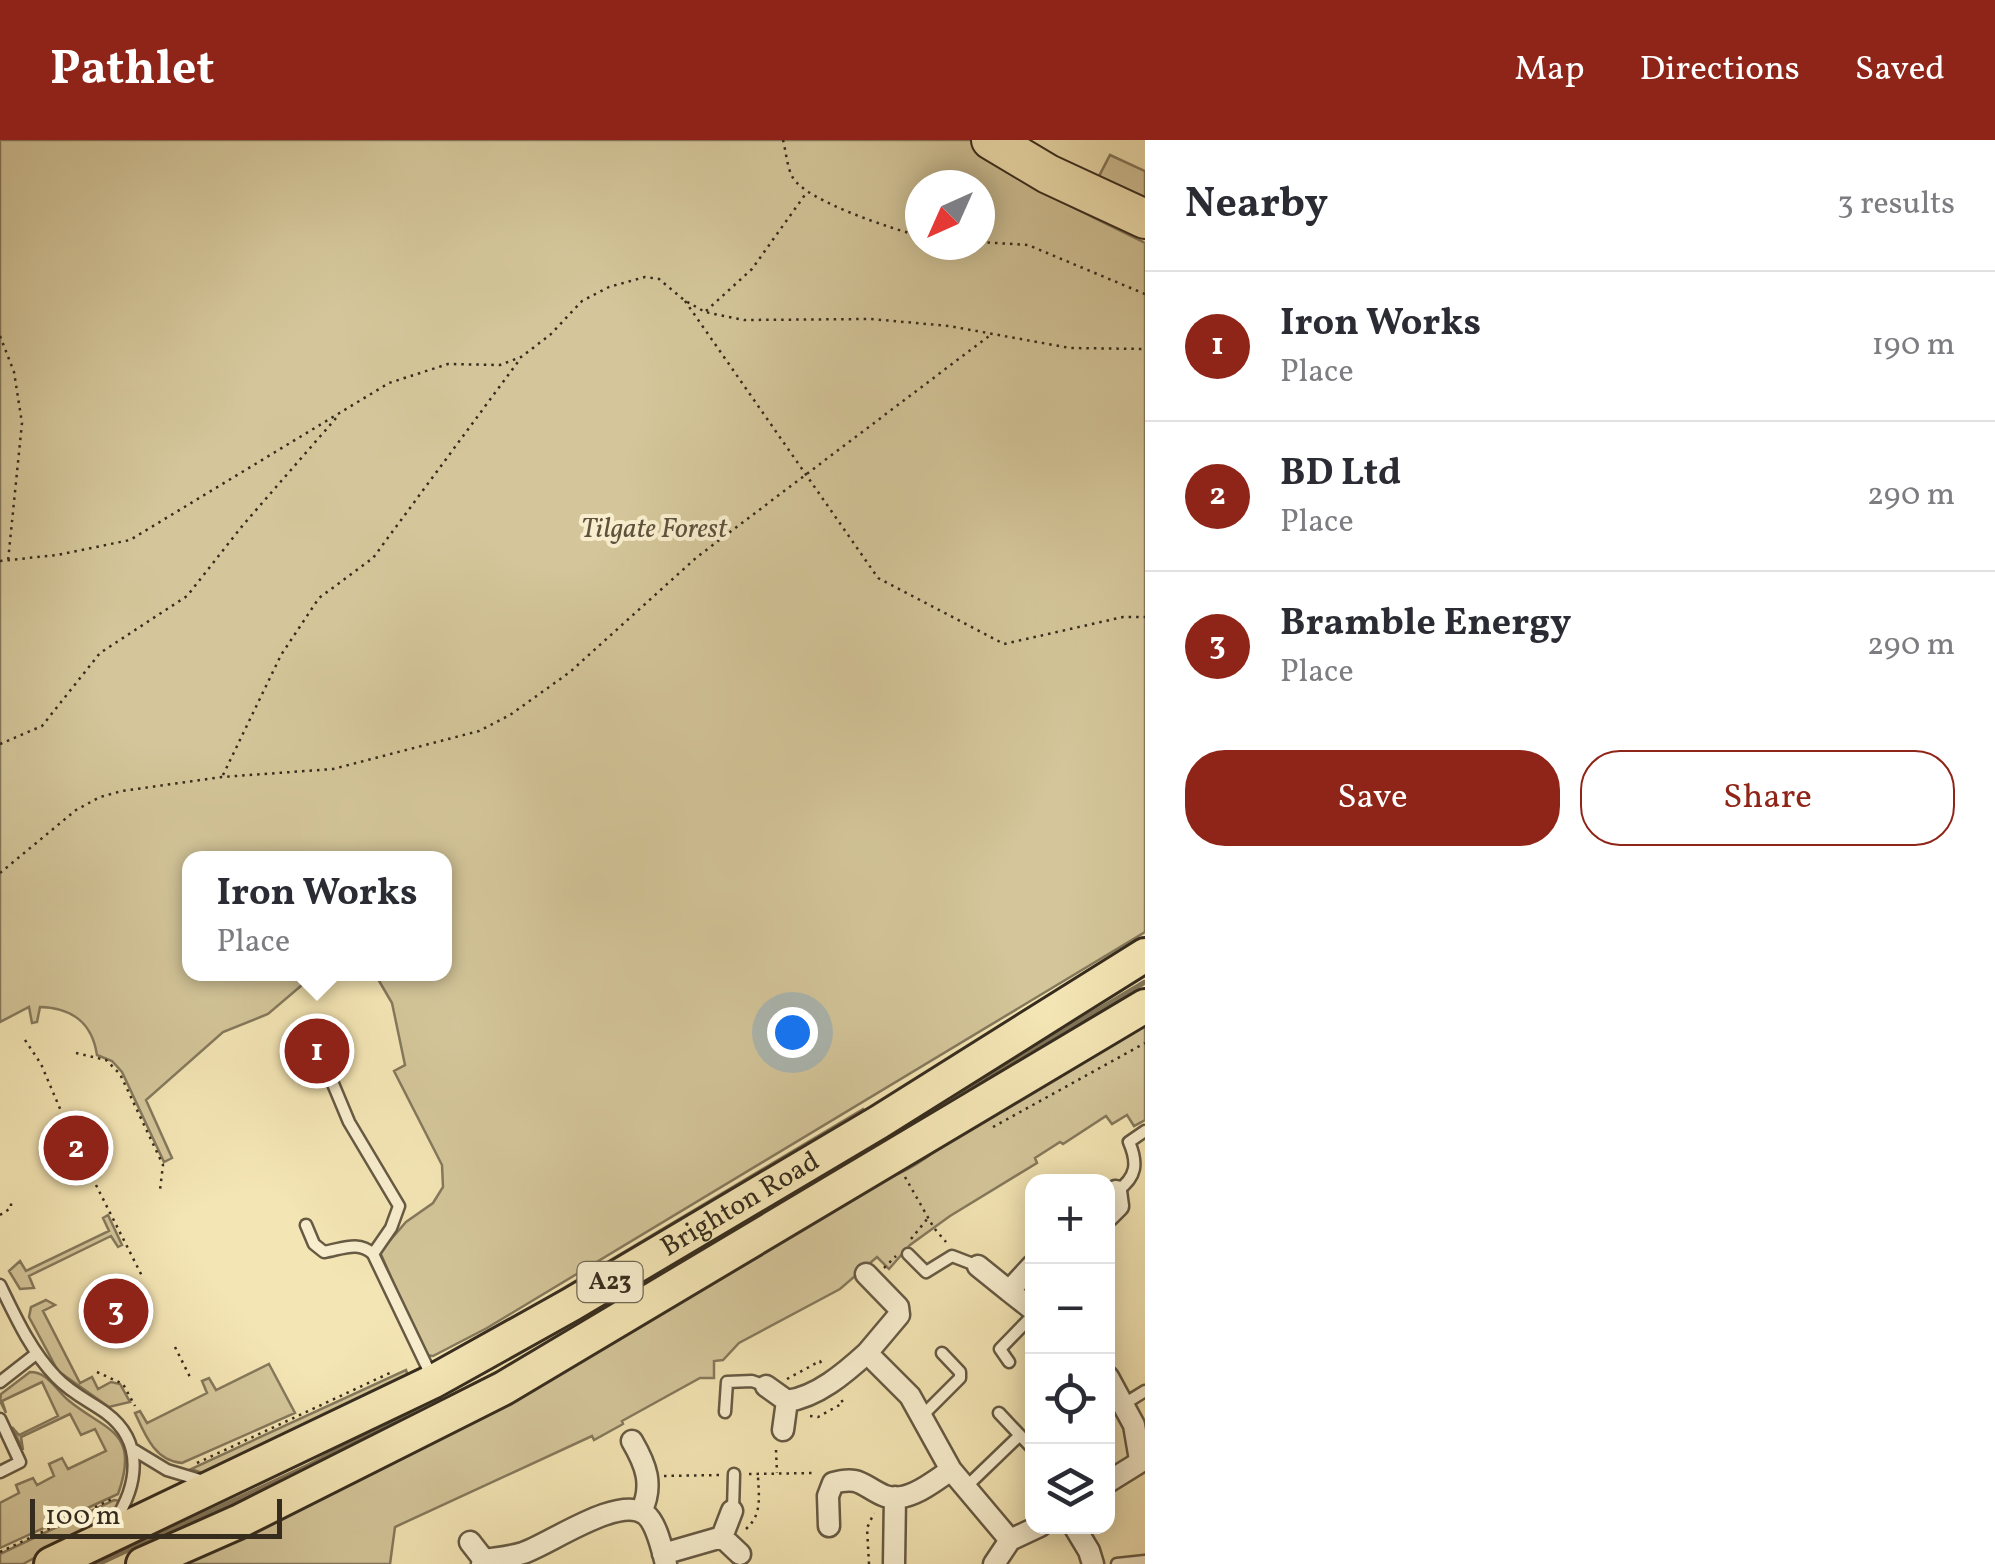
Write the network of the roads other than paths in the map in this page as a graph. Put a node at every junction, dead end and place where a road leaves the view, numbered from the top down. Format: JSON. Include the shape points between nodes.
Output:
{"nodes":[{"id":1,"x":991,"y":140,"type":"edge"},
{"id":2,"x":1145,"y":219,"type":"edge"},
{"id":3,"x":1145,"y":955,"type":"edge"},
{"id":4,"x":1145,"y":1006,"type":"edge"},
{"id":5,"x":331,"y":1079,"type":"dead end"},
{"id":6,"x":1145,"y":1130,"type":"edge"},
{"id":7,"x":1116,"y":1191,"type":"joint"},
{"id":8,"x":1115,"y":1209,"type":"edge"},
{"id":9,"x":306,"y":1226,"type":"dead end"},
{"id":10,"x":373,"y":1254,"type":"junction"},
{"id":11,"x":908,"y":1254,"type":"dead end"},
{"id":12,"x":978,"y":1266,"type":"joint"},
{"id":13,"x":866,"y":1274,"type":"dead end"},
{"id":14,"x":1025,"y":1274,"type":"edge"},
{"id":15,"x":0,"y":1285,"type":"edge"},
{"id":16,"x":1009,"y":1291,"type":"junction"},
{"id":17,"x":1025,"y":1306,"type":"edge"},
{"id":18,"x":1025,"y":1320,"type":"edge"},
{"id":19,"x":942,"y":1353,"type":"dead end"},
{"id":20,"x":36,"y":1354,"type":"junction"},
{"id":21,"x":867,"y":1354,"type":"junction"},
{"id":22,"x":1008,"y":1362,"type":"dead end"},
{"id":23,"x":429,"y":1372,"type":"junction"},
{"id":24,"x":0,"y":1382,"type":"edge"},
{"id":25,"x":766,"y":1386,"type":"joint"},
{"id":26,"x":1115,"y":1389,"type":"edge"},
{"id":27,"x":1145,"y":1391,"type":"edge"},
{"id":28,"x":787,"y":1401,"type":"junction"},
{"id":29,"x":1124,"y":1404,"type":"junction"},
{"id":30,"x":725,"y":1412,"type":"dead end"},
{"id":31,"x":998,"y":1413,"type":"dead end"},
{"id":32,"x":923,"y":1415,"type":"junction"},
{"id":33,"x":0,"y":1419,"type":"edge"},
{"id":34,"x":783,"y":1430,"type":"dead end"},
{"id":35,"x":1020,"y":1435,"type":"junction"},
{"id":36,"x":632,"y":1441,"type":"dead end"},
{"id":37,"x":1028,"y":1444,"type":"edge"},
{"id":38,"x":134,"y":1450,"type":"junction"},
{"id":39,"x":1143,"y":1460,"type":"edge"},
{"id":40,"x":952,"y":1470,"type":"junction"},
{"id":41,"x":0,"y":1472,"type":"edge"},
{"id":42,"x":734,"y":1474,"type":"road end"},
{"id":43,"x":1115,"y":1478,"type":"edge"},
{"id":44,"x":218,"y":1485,"type":"junction"},
{"id":45,"x":966,"y":1488,"type":"junction"},
{"id":46,"x":890,"y":1496,"type":"junction"},
{"id":47,"x":641,"y":1512,"type":"junction"},
{"id":48,"x":732,"y":1512,"type":"joint"},
{"id":49,"x":829,"y":1526,"type":"dead end"},
{"id":50,"x":1025,"y":1533,"type":"edge"},
{"id":51,"x":1079,"y":1534,"type":"edge"},
{"id":52,"x":722,"y":1537,"type":"junction"},
{"id":53,"x":102,"y":1540,"type":"junction"},
{"id":54,"x":1010,"y":1540,"type":"junction"},
{"id":55,"x":470,"y":1542,"type":"dead end"},
{"id":56,"x":664,"y":1559,"type":"edge"},
{"id":57,"x":743,"y":1559,"type":"edge"},
{"id":58,"x":1145,"y":1561,"type":"edge"},
{"id":59,"x":483,"y":1562,"type":"edge"},
{"id":60,"x":50,"y":1564,"type":"edge"},
{"id":61,"x":144,"y":1564,"type":"edge"},
{"id":62,"x":894,"y":1564,"type":"edge"},
{"id":63,"x":994,"y":1564,"type":"edge"},
{"id":64,"x":1093,"y":1564,"type":"edge"},
{"id":65,"x":1116,"y":1564,"type":"edge"}],
"edges":[{"from":1,"to":2,"type":"highway"},
{"from":3,"to":23,"type":"main road","name":"Brighton Road","number":"A23","via":[[572,1304]]},
{"from":4,"to":61,"type":"main road","name":"Brighton Road","number":"A23","via":[[504,1388]]},
{"from":5,"to":10,"type":"lane","via":[[398,1206]]},
{"from":6,"to":7,"type":"lane","via":[[1130,1142],[1132,1178]]},
{"from":7,"to":8,"type":"street"},
{"from":9,"to":10,"type":"lane","via":[[324,1252],[358,1245]]},
{"from":10,"to":23,"type":"lane"},
{"from":11,"to":12,"type":"lane","via":[[929,1272],[952,1256]]},
{"from":12,"to":16,"type":"street"},
{"from":13,"to":21,"type":"street","via":[[898,1306],[899,1316]]},
{"from":14,"to":16,"type":"street"},
{"from":15,"to":20,"type":"lane"},
{"from":16,"to":17,"type":"street"},
{"from":18,"to":22,"type":"lane","via":[[1000,1349]]},
{"from":19,"to":32,"type":"lane","via":[[960,1378]]},
{"from":20,"to":24,"type":"lane"},
{"from":20,"to":38,"type":"lane","via":[[67,1388],[120,1426]]},
{"from":21,"to":28,"type":"street","via":[[824,1386]]},
{"from":21,"to":32,"type":"street"},
{"from":23,"to":44,"type":"main road","name":"Brighton Road","number":"A23"},
{"from":25,"to":28,"type":"street"},
{"from":25,"to":30,"type":"lane","via":[[727,1382]]},
{"from":26,"to":29,"type":"street"},
{"from":27,"to":29,"type":"lane"},
{"from":28,"to":34,"type":"street"},
{"from":29,"to":39,"type":"street"},
{"from":31,"to":35,"type":"lane"},
{"from":32,"to":40,"type":"street"},
{"from":33,"to":41,"type":"lane","via":[[20,1462]]},
{"from":35,"to":37,"type":"lane"},
{"from":35,"to":45,"type":"lane"},
{"from":36,"to":47,"type":"street","via":[[648,1477]]},
{"from":38,"to":44,"type":"lane","via":[[174,1473]]},
{"from":38,"to":53,"type":"lane","via":[[125,1505]]},
{"from":39,"to":43,"type":"street"},
{"from":40,"to":45,"type":"street"},
{"from":40,"to":46,"type":"street","via":[[916,1492]]},
{"from":42,"to":48,"type":"lane"},
{"from":44,"to":53,"type":"main road","name":"Brighton Road","number":"A23"},
{"from":45,"to":54,"type":"street"},
{"from":46,"to":49,"type":"street","via":[[859,1480],[833,1483]]},
{"from":46,"to":62,"type":"street"},
{"from":47,"to":56,"type":"street","via":[[652,1522]]},
{"from":47,"to":59,"type":"street","via":[[594,1518],[523,1553]]},
{"from":48,"to":52,"type":"street"},
{"from":50,"to":54,"type":"street"},
{"from":51,"to":64,"type":"street"},
{"from":52,"to":56,"type":"street"},
{"from":52,"to":57,"type":"street"},
{"from":53,"to":60,"type":"main road","name":"Brighton Road","number":"A23"},
{"from":54,"to":63,"type":"street"},
{"from":55,"to":59,"type":"street"},
{"from":58,"to":65,"type":"lane"}]}
